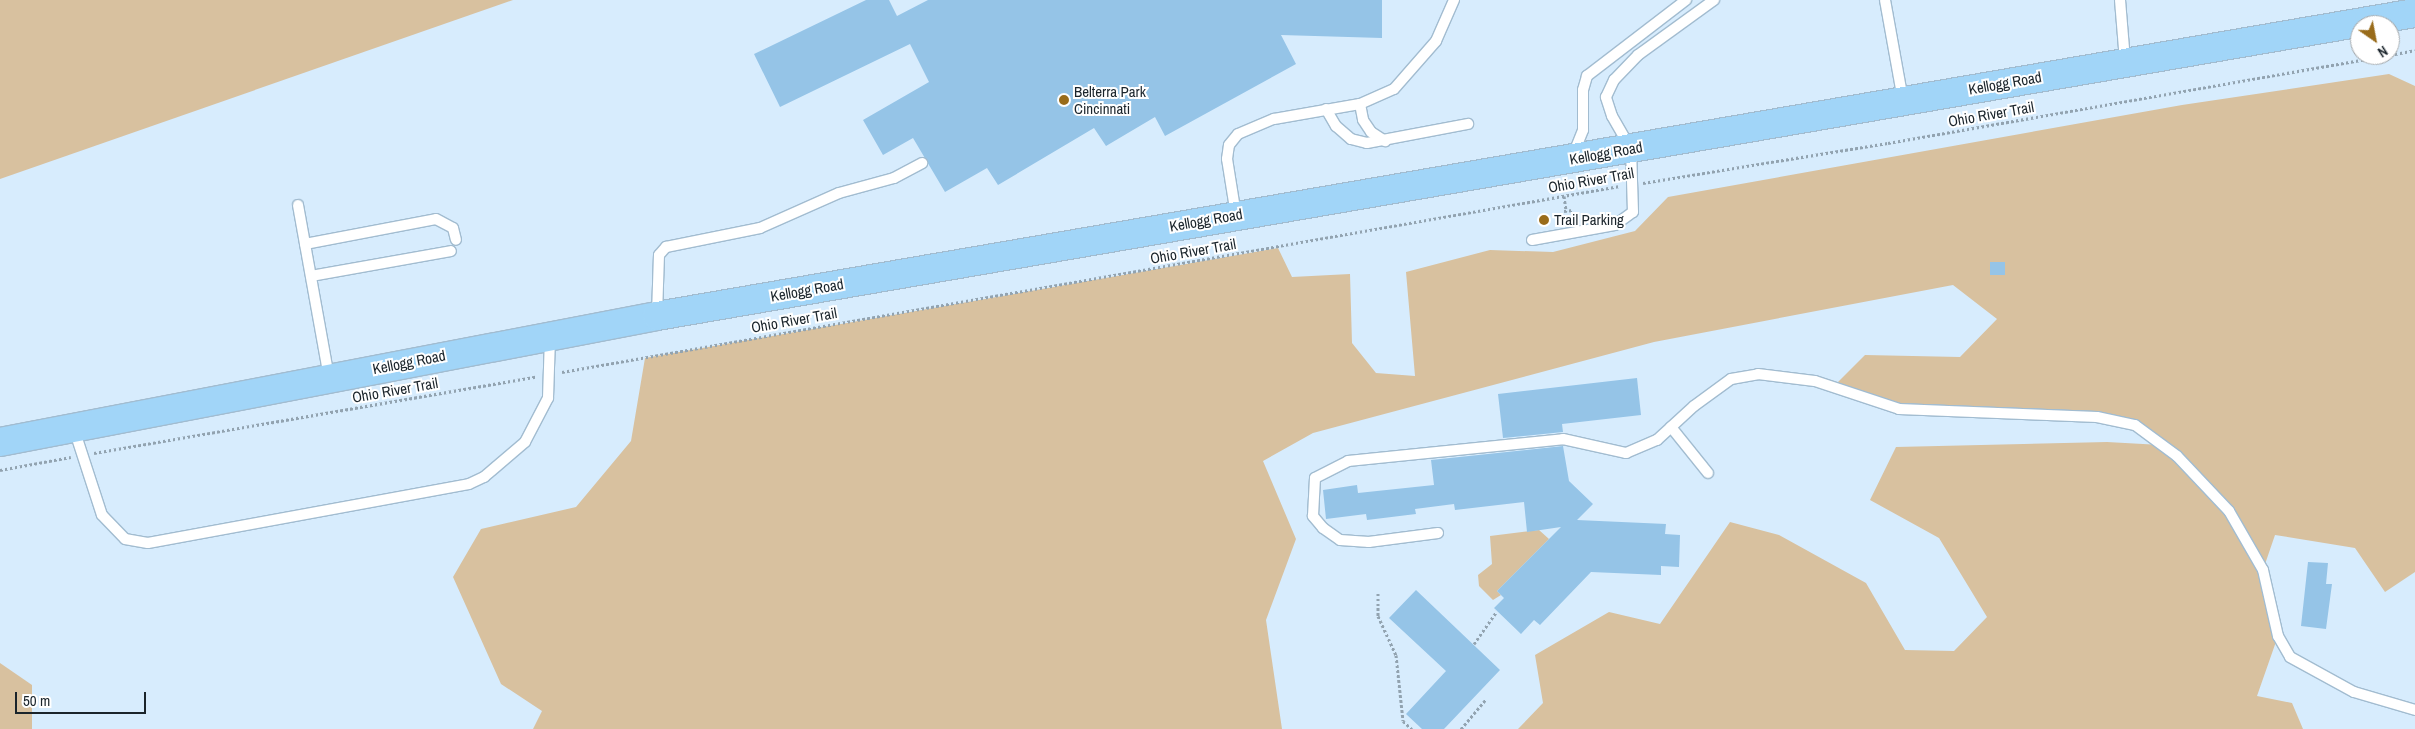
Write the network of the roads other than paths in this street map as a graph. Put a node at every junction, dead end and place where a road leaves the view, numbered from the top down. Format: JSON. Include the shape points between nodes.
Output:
{"nodes":[{"id":1,"x":1454,"y":0,"type":"edge"},
{"id":2,"x":1686,"y":0,"type":"edge"},
{"id":3,"x":1714,"y":0,"type":"edge"},
{"id":4,"x":1885,"y":0,"type":"edge"},
{"id":5,"x":2120,"y":0,"type":"edge"},
{"id":6,"x":2415,"y":13,"type":"edge"},
{"id":7,"x":2126,"y":62,"type":"junction"},
{"id":8,"x":1903,"y":100,"type":"junction"},
{"id":9,"x":1360,"y":104,"type":"junction"},
{"id":10,"x":1326,"y":109,"type":"junction"},
{"id":11,"x":1468,"y":124,"type":"dead end"},
{"id":12,"x":1384,"y":141,"type":"junction"},
{"id":13,"x":1631,"y":148,"type":"junction"},
{"id":14,"x":1572,"y":159,"type":"junction"},
{"id":15,"x":922,"y":163,"type":"dead end"},
{"id":16,"x":298,"y":204,"type":"dead end"},
{"id":17,"x":1236,"y":215,"type":"junction"},
{"id":18,"x":456,"y":240,"type":"dead end"},
{"id":19,"x":1532,"y":240,"type":"dead end"},
{"id":20,"x":305,"y":244,"type":"junction"},
{"id":21,"x":451,"y":251,"type":"dead end"},
{"id":22,"x":311,"y":276,"type":"junction"},
{"id":23,"x":657,"y":316,"type":"junction"},
{"id":24,"x":550,"y":336,"type":"junction"},
{"id":25,"x":329,"y":377,"type":"junction"},
{"id":26,"x":1671,"y":427,"type":"junction"},
{"id":27,"x":74,"y":428,"type":"junction"},
{"id":28,"x":0,"y":442,"type":"edge"},
{"id":29,"x":1708,"y":473,"type":"dead end"},
{"id":30,"x":1438,"y":533,"type":"dead end"},
{"id":31,"x":2415,"y":710,"type":"edge"}],
"edges":[{"from":1,"to":9,"type":"lane","via":[[1436,41],[1414,70],[1394,89]]},
{"from":2,"to":14,"type":"lane","via":[[1587,76],[1582,90],[1583,130]]},
{"from":3,"to":13,"type":"lane","via":[[1638,55],[1614,80],[1606,97],[1612,116]]},
{"from":4,"to":8,"type":"lane"},
{"from":5,"to":7,"type":"lane"},
{"from":6,"to":7,"type":"main road","name":"Kellogg Road"},
{"from":7,"to":8,"type":"main road","name":"Kellogg Road"},
{"from":8,"to":13,"type":"main road","name":"Kellogg Road"},
{"from":9,"to":10,"type":"lane"},
{"from":9,"to":12,"type":"lane","via":[[1363,120],[1371,132]]},
{"from":10,"to":12,"type":"lane","via":[[1336,126],[1351,139],[1368,143]]},
{"from":10,"to":17,"type":"lane","via":[[1274,119],[1238,134],[1230,145],[1227,159]]},
{"from":11,"to":12,"type":"lane"},
{"from":13,"to":14,"type":"main road","name":"Kellogg Road"},
{"from":13,"to":19,"type":"lane","via":[[1635,205],[1626,219]]},
{"from":14,"to":17,"type":"main road","name":"Kellogg Road"},
{"from":15,"to":23,"type":"lane","via":[[894,178],[838,193],[760,228],[666,247],[660,255]]},
{"from":16,"to":20,"type":"lane"},
{"from":17,"to":23,"type":"main road","name":"Kellogg Road"},
{"from":18,"to":20,"type":"lane","via":[[453,228],[436,219]]},
{"from":20,"to":22,"type":"lane"},
{"from":21,"to":22,"type":"lane"},
{"from":22,"to":25,"type":"lane"},
{"from":23,"to":24,"type":"main road","name":"Kellogg Road"},
{"from":24,"to":25,"type":"main road","name":"Kellogg Road"},
{"from":24,"to":27,"type":"lane","via":[[548,398],[525,442],[484,477],[469,484],[148,543],[125,539],[102,515]]},
{"from":25,"to":27,"type":"main road","name":"Kellogg Road"},
{"from":26,"to":29,"type":"lane"},
{"from":26,"to":30,"type":"lane","via":[[1657,440],[1626,453],[1563,439],[1348,461],[1316,478],[1313,516],[1340,540],[1369,542]]},
{"from":26,"to":31,"type":"lane","via":[[1731,379],[1758,374],[1815,381],[1899,409],[2097,417],[2136,425],[2177,456],[2229,511],[2263,570],[2278,636],[2290,657],[2354,692]]},
{"from":27,"to":28,"type":"main road","name":"Kellogg Road"}]}
